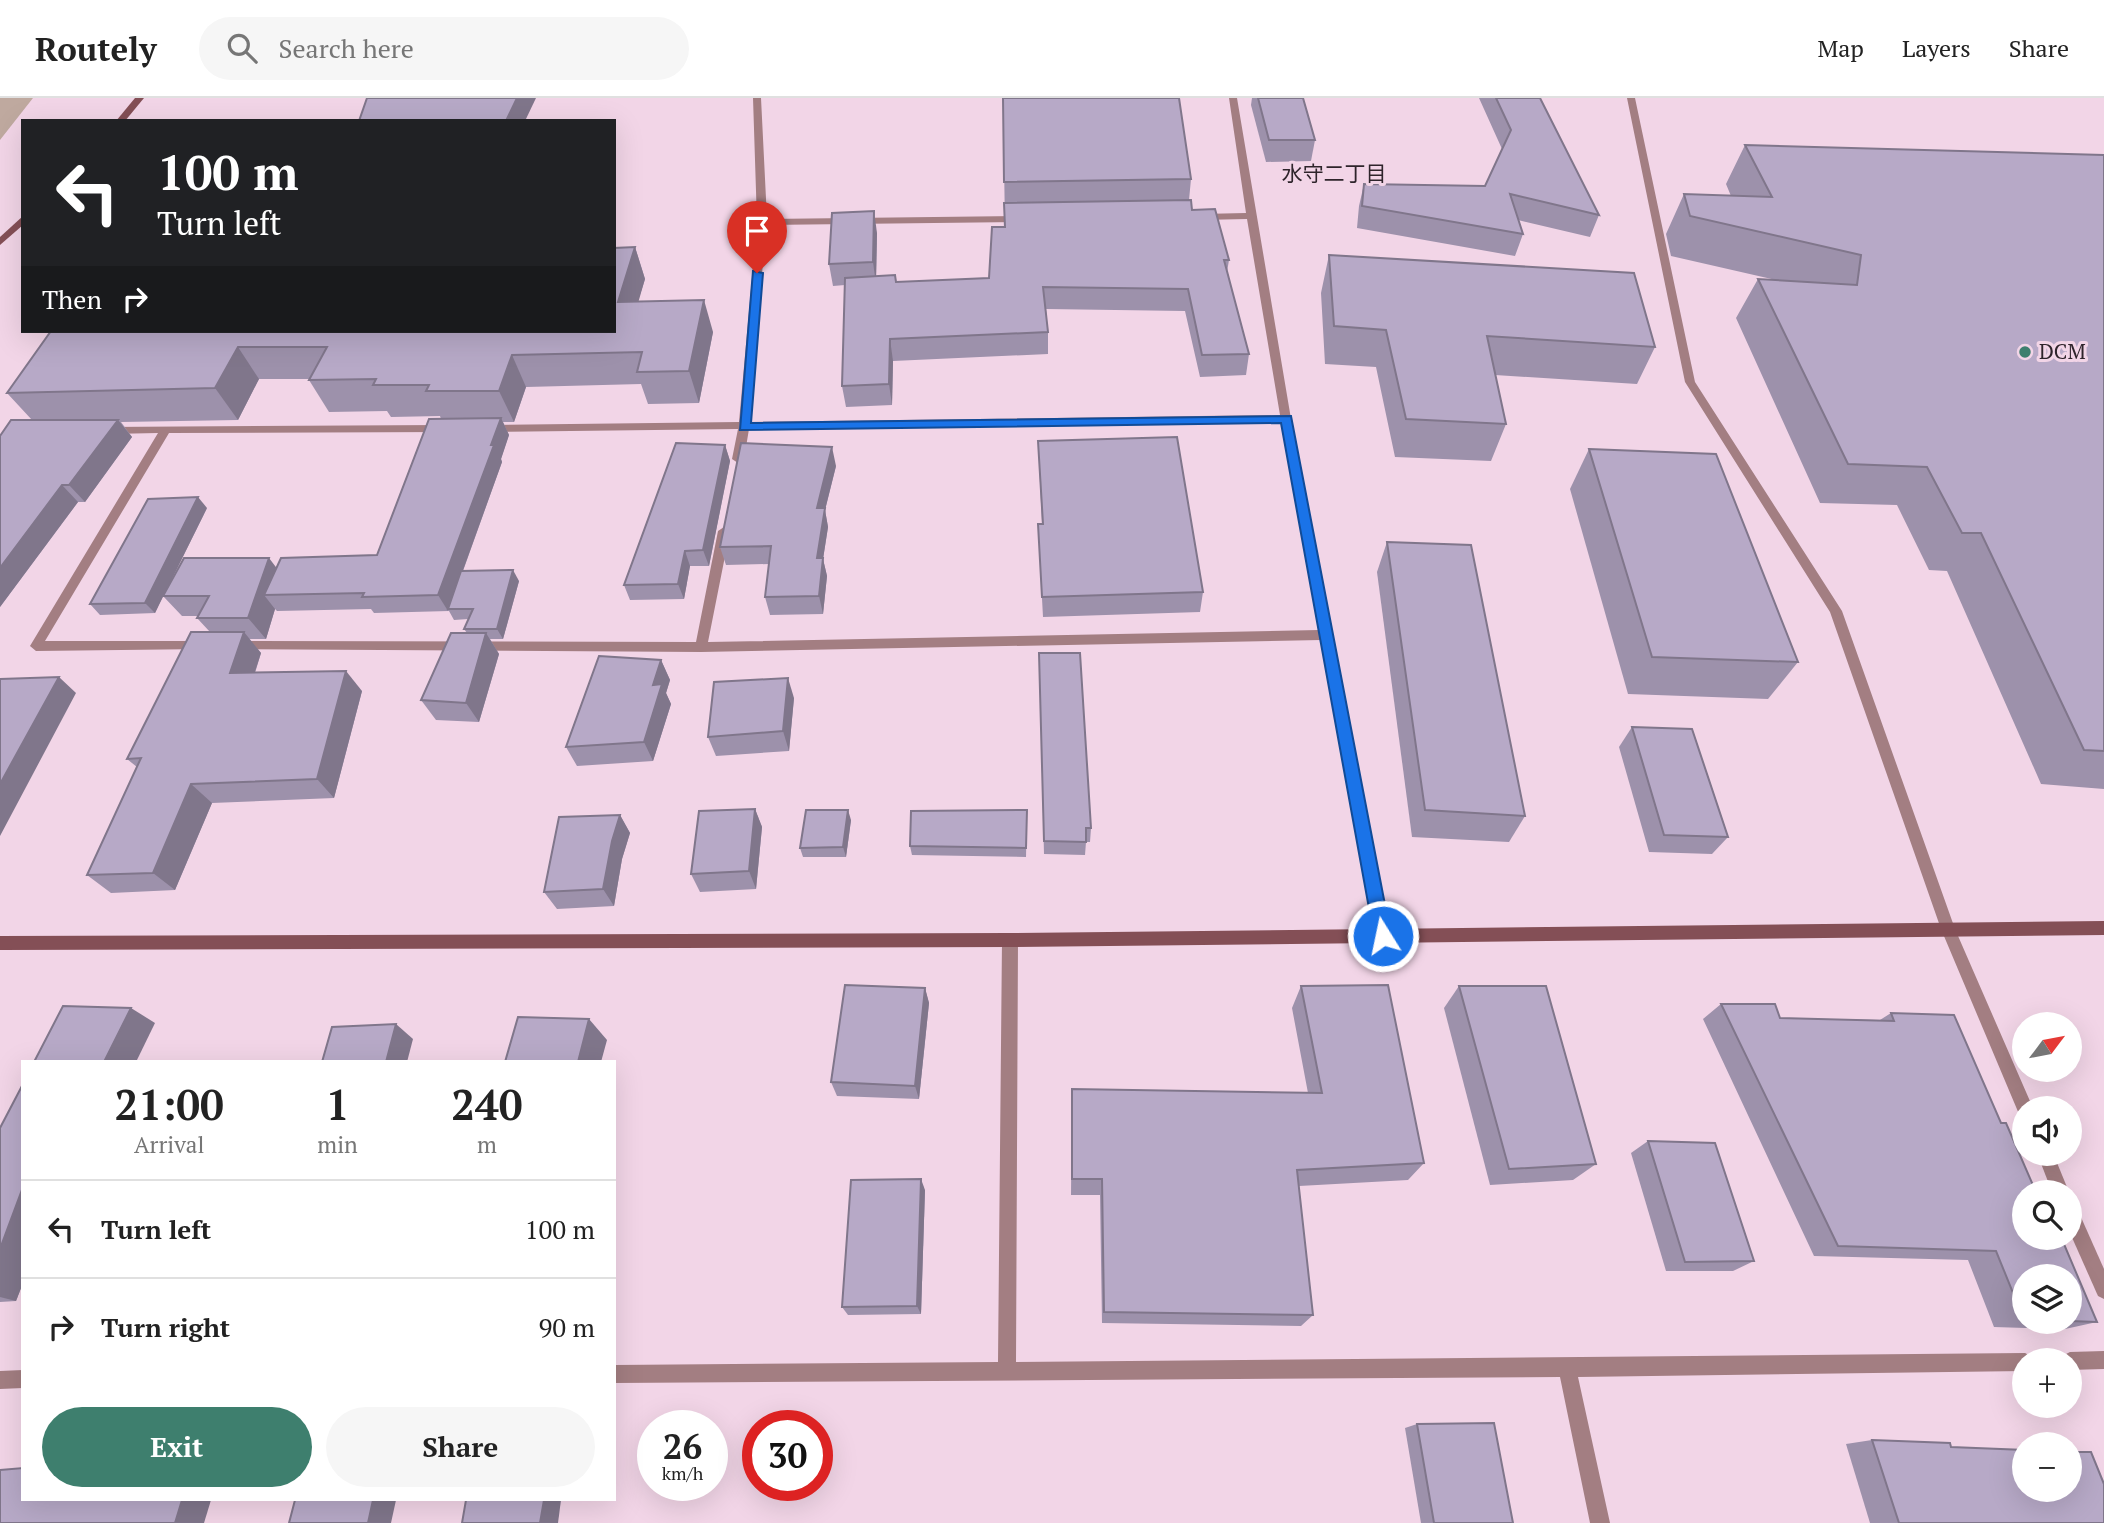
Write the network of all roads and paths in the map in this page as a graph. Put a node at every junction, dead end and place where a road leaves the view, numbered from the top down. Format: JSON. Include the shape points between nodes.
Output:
{"nodes":[{"id":1,"x":140,"y":98,"type":"edge"},
{"id":2,"x":757,"y":98,"type":"edge"},
{"id":3,"x":1233,"y":98,"type":"edge"},
{"id":4,"x":1631,"y":98,"type":"edge"},
{"id":5,"x":122,"y":119,"type":"edge"},
{"id":6,"x":1251,"y":216,"type":"junction"},
{"id":7,"x":1195,"y":217,"type":"edge"},
{"id":8,"x":1041,"y":219,"type":"edge"},
{"id":9,"x":21,"y":221,"type":"edge"},
{"id":10,"x":762,"y":222,"type":"junction"},
{"id":11,"x":0,"y":242,"type":"edge"},
{"id":12,"x":1286,"y":419,"type":"junction"},
{"id":13,"x":744,"y":428,"type":"junction"},
{"id":14,"x":455,"y":429,"type":"edge"},
{"id":15,"x":469,"y":429,"type":"edge"},
{"id":16,"x":97,"y":430,"type":"edge"},
{"id":17,"x":166,"y":430,"type":"junction"},
{"id":18,"x":736,"y":469,"type":"edge"},
{"id":19,"x":725,"y":523,"type":"edge"},
{"id":20,"x":1327,"y":635,"type":"junction"},
{"id":21,"x":701,"y":647,"type":"junction"},
{"id":22,"x":2104,"y":928,"type":"edge"},
{"id":23,"x":1948,"y":929,"type":"junction"},
{"id":24,"x":1383,"y":936,"type":"junction"},
{"id":25,"x":1010,"y":940,"type":"junction"},
{"id":26,"x":0,"y":943,"type":"edge"},
{"id":27,"x":2020,"y":1096,"type":"edge"},
{"id":28,"x":2082,"y":1240,"type":"edge"},
{"id":29,"x":2104,"y":1290,"type":"edge"},
{"id":30,"x":2104,"y":1360,"type":"edge"},
{"id":31,"x":2082,"y":1361,"type":"edge"},
{"id":32,"x":2012,"y":1362,"type":"edge"},
{"id":33,"x":1567,"y":1368,"type":"junction"},
{"id":34,"x":1007,"y":1370,"type":"junction"},
{"id":35,"x":616,"y":1374,"type":"edge"},
{"id":36,"x":21,"y":1379,"type":"edge"},
{"id":37,"x":0,"y":1380,"type":"edge"},
{"id":38,"x":1600,"y":1523,"type":"edge"}],
"edges":[{"from":1,"to":5,"type":"street"},
{"from":2,"to":10,"type":"street"},
{"from":3,"to":6,"type":"street"},
{"from":4,"to":23,"type":"street","via":[[1690,383],[1836,611]]},
{"from":6,"to":7,"type":"street"},
{"from":6,"to":12,"type":"street"},
{"from":8,"to":10,"type":"street"},
{"from":9,"to":11,"type":"street"},
{"from":10,"to":13,"type":"street"},
{"from":12,"to":13,"type":"street"},
{"from":12,"to":20,"type":"street"},
{"from":13,"to":15,"type":"street"},
{"from":13,"to":18,"type":"street"},
{"from":14,"to":17,"type":"street"},
{"from":16,"to":17,"type":"street"},
{"from":17,"to":21,"type":"street","via":[[36,646]]},
{"from":19,"to":21,"type":"street"},
{"from":20,"to":21,"type":"street"},
{"from":20,"to":24,"type":"street"},
{"from":22,"to":23,"type":"street"},
{"from":23,"to":24,"type":"street"},
{"from":23,"to":27,"type":"street"},
{"from":24,"to":25,"type":"street"},
{"from":25,"to":26,"type":"street"},
{"from":25,"to":34,"type":"street"},
{"from":28,"to":29,"type":"street"},
{"from":30,"to":31,"type":"street"},
{"from":32,"to":33,"type":"street"},
{"from":33,"to":34,"type":"street"},
{"from":33,"to":38,"type":"street"},
{"from":34,"to":35,"type":"street"},
{"from":36,"to":37,"type":"street"}]}
